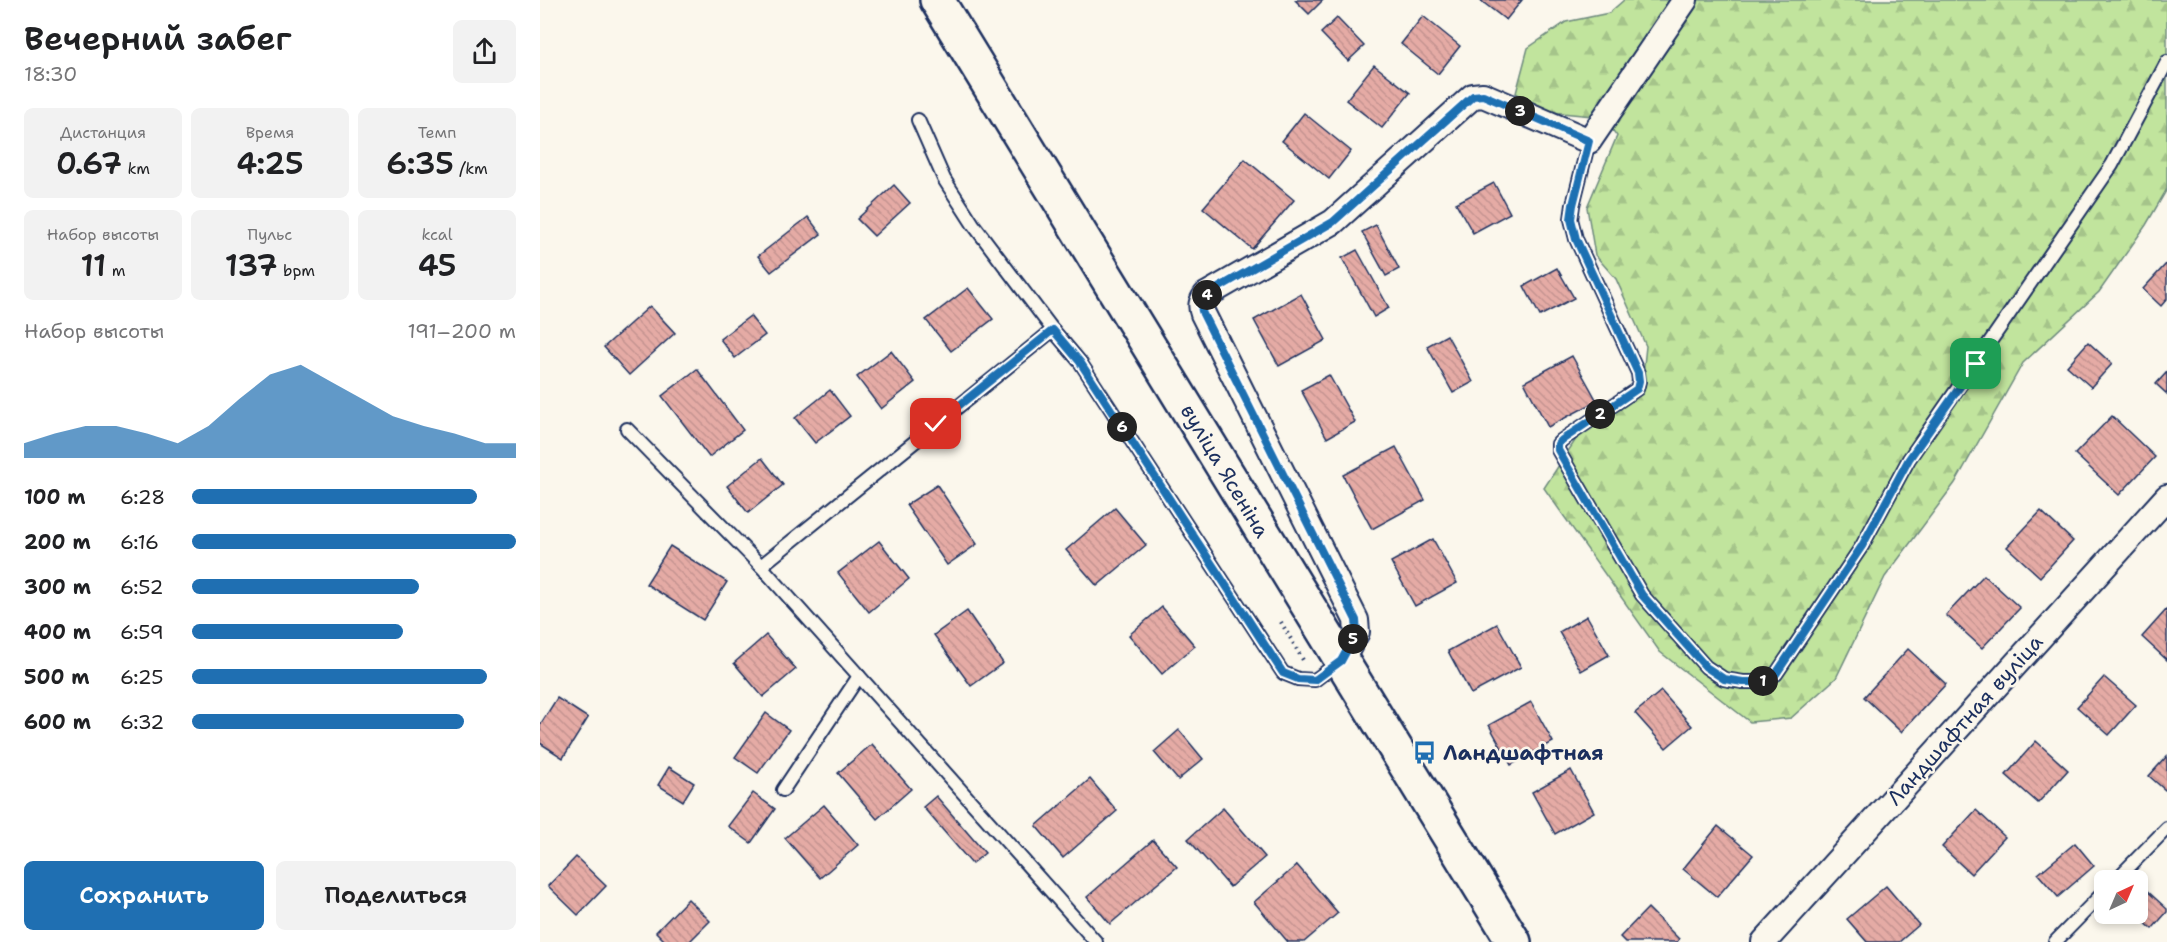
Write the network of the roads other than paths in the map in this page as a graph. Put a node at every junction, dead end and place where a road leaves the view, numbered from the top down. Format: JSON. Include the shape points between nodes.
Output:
{"nodes":[{"id":1,"x":937,"y":0,"type":"edge"},
{"id":2,"x":1685,"y":0,"type":"edge"},
{"id":3,"x":2167,"y":62,"type":"edge"},
{"id":4,"x":918,"y":120,"type":"dead end"},
{"id":5,"x":1589,"y":141,"type":"junction"},
{"id":6,"x":1053,"y":330,"type":"junction"},
{"id":7,"x":627,"y":429,"type":"dead end"},
{"id":8,"x":2167,"y":498,"type":"edge"},
{"id":9,"x":761,"y":566,"type":"junction"},
{"id":10,"x":1341,"y":661,"type":"junction"},
{"id":11,"x":859,"y":676,"type":"junction"},
{"id":12,"x":783,"y":790,"type":"dead end"},
{"id":13,"x":2167,"y":828,"type":"edge"},
{"id":14,"x":2126,"y":870,"type":"edge"},
{"id":15,"x":2094,"y":902,"type":"edge"},
{"id":16,"x":1096,"y":942,"type":"edge"},
{"id":17,"x":1514,"y":942,"type":"edge"},
{"id":18,"x":1764,"y":942,"type":"edge"},
{"id":19,"x":2055,"y":942,"type":"edge"}],
"edges":[{"from":1,"to":10,"type":"street","name":"вуліца Ясеніна"},
{"from":2,"to":5,"type":"street"},
{"from":3,"to":5,"type":"lane","via":[[2112,165],[1909,459],[1862,546],[1776,674],[1761,682],[1724,679],[1706,667],[1642,595],[1558,450],[1562,440],[1637,389],[1639,381],[1576,239],[1571,219]]},
{"from":4,"to":6,"type":"lane","via":[[944,179],[967,215]]},
{"from":5,"to":10,"type":"street","via":[[1483,95],[1473,96],[1333,222],[1206,295],[1201,302],[1203,314],[1356,620],[1357,632]]},
{"from":6,"to":9,"type":"lane"},
{"from":6,"to":10,"type":"lane","via":[[1080,362],[1283,673],[1315,680]]},
{"from":7,"to":9,"type":"lane"},
{"from":8,"to":18,"type":"street","name":"Ландшафтная вуліца"},
{"from":9,"to":11,"type":"lane"},
{"from":10,"to":17,"type":"street","name":"вуліца Ясеніна"},
{"from":11,"to":12,"type":"lane"},
{"from":11,"to":16,"type":"lane"},
{"from":13,"to":14,"type":"lane"},
{"from":15,"to":19,"type":"lane"}]}
